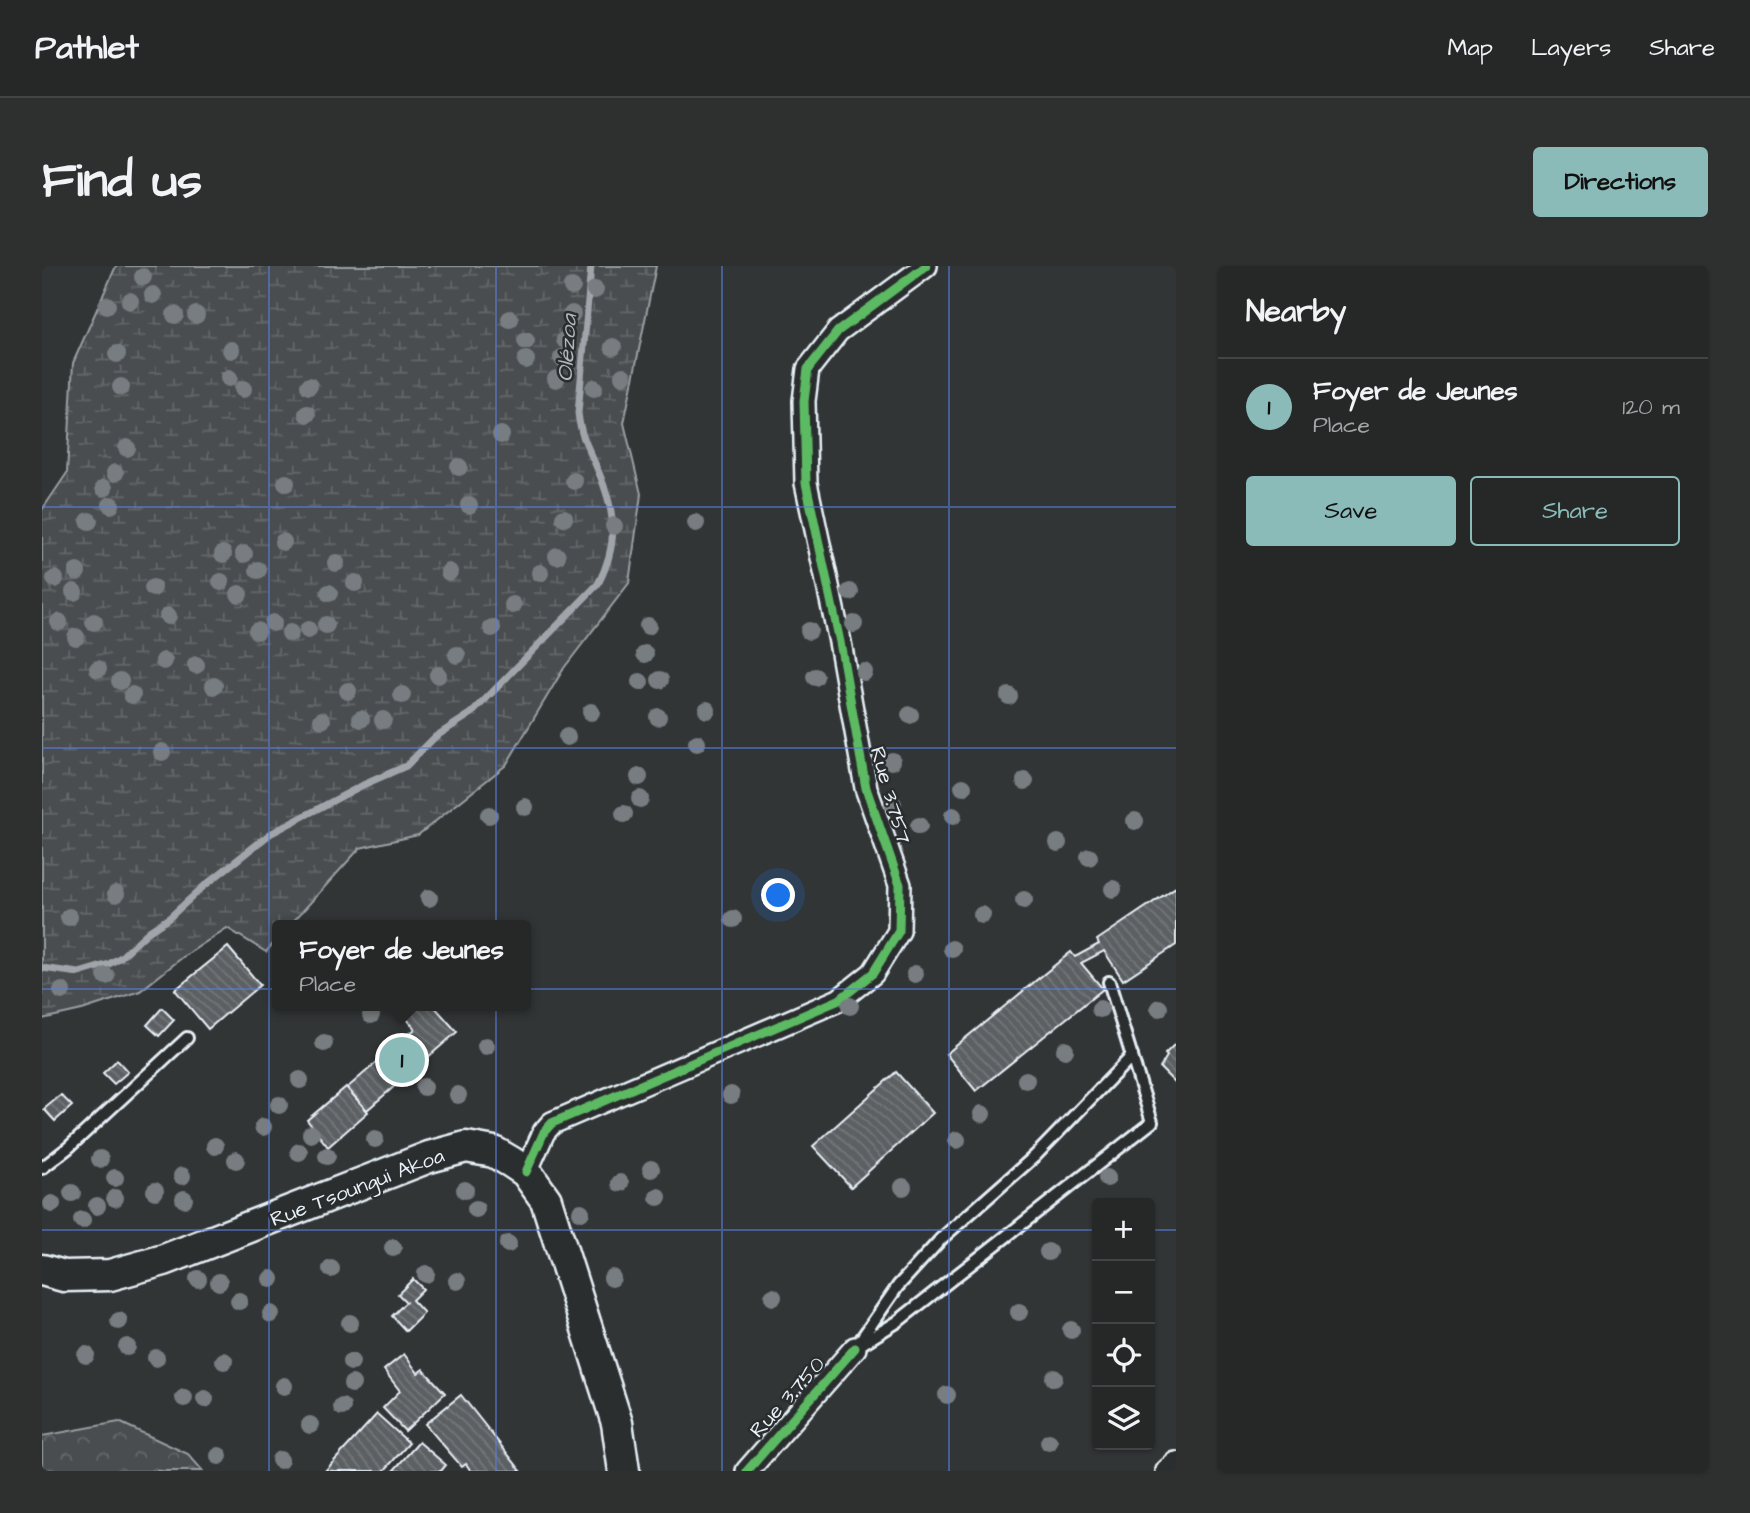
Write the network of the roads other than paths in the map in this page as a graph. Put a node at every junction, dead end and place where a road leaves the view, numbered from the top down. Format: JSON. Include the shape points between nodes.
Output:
{"nodes":[{"id":1,"x":926,"y":266,"type":"edge"},
{"id":2,"x":1108,"y":982,"type":"dead end"},
{"id":3,"x":187,"y":1038,"type":"dead end"},
{"id":4,"x":1132,"y":1056,"type":"junction"},
{"id":5,"x":42,"y":1168,"type":"edge"},
{"id":6,"x":526,"y":1172,"type":"junction"},
{"id":7,"x":42,"y":1270,"type":"edge"},
{"id":8,"x":855,"y":1348,"type":"junction"},
{"id":9,"x":1176,"y":1462,"type":"edge"},
{"id":10,"x":624,"y":1471,"type":"edge"},
{"id":11,"x":747,"y":1471,"type":"edge"},
{"id":12,"x":1167,"y":1471,"type":"edge"}],
"edges":[{"from":1,"to":6,"type":"street","name":"Rue 3.757","via":[[838,331],[808,369],[804,401],[806,483],[866,788],[900,885],[899,931],[873,973],[839,1000],[552,1123]]},
{"from":2,"to":4,"type":"lane"},
{"from":3,"to":5,"type":"lane"},
{"from":4,"to":8,"type":"lane","via":[[1035,1156],[941,1239],[898,1286]]},
{"from":4,"to":8,"type":"lane","via":[[1152,1122],[897,1322]]},
{"from":6,"to":7,"type":"main road","name":"Rue Tsoungui Akoa","via":[[494,1152],[466,1147],[429,1157],[164,1260],[110,1275],[64,1276]]},
{"from":6,"to":10,"type":"main road","name":"Rue Tsoungui Akoa","via":[[546,1200],[617,1423]]},
{"from":8,"to":11,"type":"street","name":"Rue 3.750"},
{"from":9,"to":12,"type":"street"}]}
